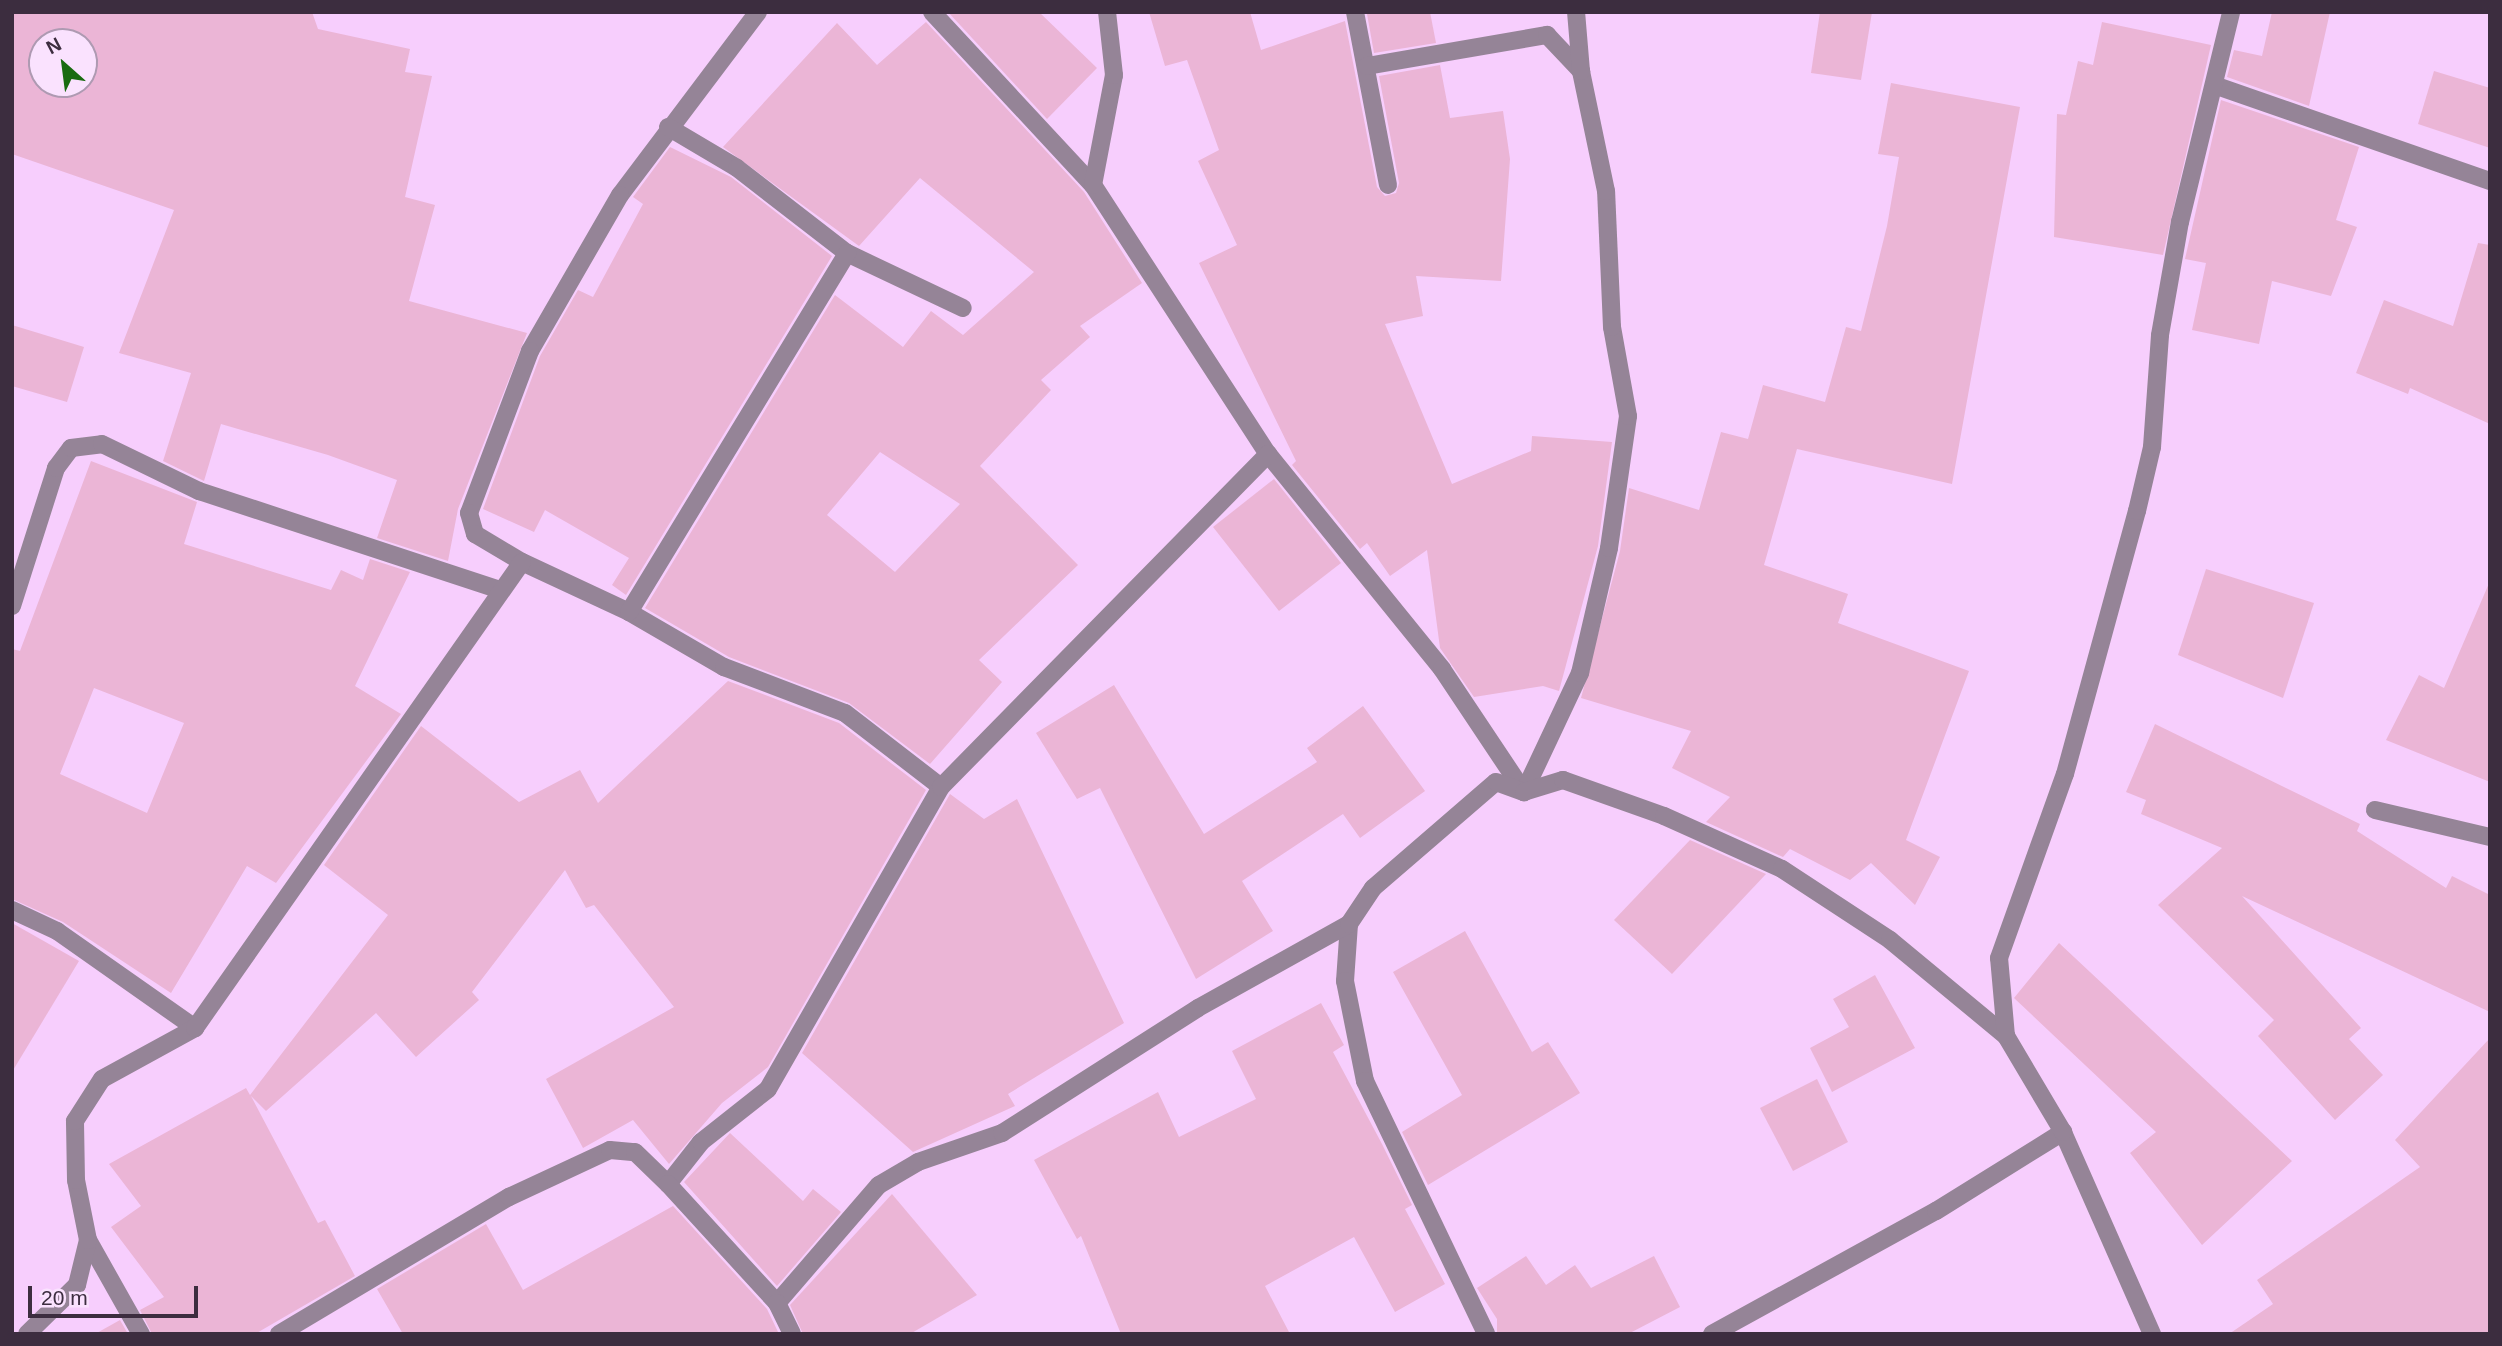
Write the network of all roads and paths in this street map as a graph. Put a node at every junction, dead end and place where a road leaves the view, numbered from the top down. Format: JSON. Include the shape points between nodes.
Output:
{"nodes":[{"id":1,"x":758,"y":12,"type":"edge"},
{"id":2,"x":932,"y":12,"type":"edge"},
{"id":3,"x":1107,"y":12,"type":"edge"},
{"id":4,"x":1355,"y":12,"type":"edge"},
{"id":5,"x":1576,"y":12,"type":"edge"},
{"id":6,"x":2231,"y":12,"type":"edge"},
{"id":7,"x":1367,"y":66,"type":"junction"},
{"id":8,"x":1580,"y":71,"type":"junction"},
{"id":9,"x":2214,"y":85,"type":"junction"},
{"id":10,"x":667,"y":127,"type":"junction"},
{"id":11,"x":2490,"y":181,"type":"edge"},
{"id":12,"x":1093,"y":185,"type":"junction"},
{"id":13,"x":1388,"y":185,"type":"dead end"},
{"id":14,"x":847,"y":253,"type":"junction"},
{"id":15,"x":963,"y":308,"type":"dead end"},
{"id":16,"x":1268,"y":454,"type":"junction"},
{"id":17,"x":522,"y":562,"type":"junction"},
{"id":18,"x":500,"y":590,"type":"junction"},
{"id":19,"x":12,"y":606,"type":"edge"},
{"id":20,"x":629,"y":612,"type":"junction"},
{"id":21,"x":941,"y":787,"type":"junction"},
{"id":22,"x":1524,"y":792,"type":"junction"},
{"id":23,"x":2375,"y":810,"type":"dead end"},
{"id":24,"x":2490,"y":837,"type":"edge"},
{"id":25,"x":12,"y":910,"type":"edge"},
{"id":26,"x":1349,"y":924,"type":"junction"},
{"id":27,"x":195,"y":1028,"type":"junction"},
{"id":28,"x":2006,"y":1036,"type":"junction"},
{"id":29,"x":2063,"y":1132,"type":"junction"},
{"id":30,"x":668,"y":1184,"type":"junction"},
{"id":31,"x":88,"y":1240,"type":"junction"},
{"id":32,"x":777,"y":1303,"type":"junction"},
{"id":33,"x":27,"y":1334,"type":"edge"},
{"id":34,"x":141,"y":1334,"type":"edge"},
{"id":35,"x":279,"y":1334,"type":"edge"},
{"id":36,"x":792,"y":1334,"type":"edge"},
{"id":37,"x":1486,"y":1334,"type":"edge"},
{"id":38,"x":1712,"y":1334,"type":"edge"},
{"id":39,"x":2152,"y":1334,"type":"edge"}],
"edges":[{"from":1,"to":10,"type":"street"},
{"from":2,"to":12,"type":"street"},
{"from":3,"to":12,"type":"street","via":[[1114,75]]},
{"from":4,"to":7,"type":"street"},
{"from":5,"to":8,"type":"street"},
{"from":6,"to":9,"type":"street"},
{"from":7,"to":8,"type":"street","via":[[1547,35]]},
{"from":7,"to":13,"type":"street"},
{"from":8,"to":22,"type":"street","via":[[1606,191],[1612,327],[1628,416],[1609,548],[1580,673]]},
{"from":9,"to":11,"type":"street"},
{"from":9,"to":28,"type":"street","via":[[2162,322],[2152,447],[2137,511],[2065,774],[1999,958]]},
{"from":10,"to":14,"type":"street","via":[[737,168]]},
{"from":10,"to":17,"type":"street","via":[[620,195],[530,351],[470,513],[475,534]]},
{"from":12,"to":16,"type":"street"},
{"from":14,"to":15,"type":"street"},
{"from":14,"to":20,"type":"street"},
{"from":16,"to":21,"type":"street"},
{"from":16,"to":22,"type":"street","via":[[1442,669]]},
{"from":17,"to":18,"type":"street"},
{"from":17,"to":20,"type":"street"},
{"from":18,"to":19,"type":"street","via":[[199,491],[102,444],[71,448],[56,468]]},
{"from":18,"to":27,"type":"street"},
{"from":20,"to":21,"type":"street","via":[[724,667],[845,713]]},
{"from":21,"to":30,"type":"street","via":[[864,912],[768,1089],[701,1142]]},
{"from":22,"to":26,"type":"street","via":[[1496,782],[1373,888]]},
{"from":22,"to":28,"type":"street","via":[[1563,780],[1664,816],[1782,869],[1890,940]]},
{"from":23,"to":24,"type":"street"},
{"from":25,"to":27,"type":"street","via":[[57,931]]},
{"from":26,"to":32,"type":"street","via":[[1198,1008],[1002,1133],[918,1162],[880,1185]]},
{"from":26,"to":37,"type":"street","via":[[1345,981],[1365,1082]]},
{"from":27,"to":31,"type":"street","via":[[102,1079],[75,1121],[76,1180]]},
{"from":28,"to":29,"type":"street"},
{"from":29,"to":38,"type":"street","via":[[1936,1211]]},
{"from":29,"to":39,"type":"street"},
{"from":30,"to":32,"type":"street"},
{"from":30,"to":35,"type":"street","via":[[635,1152],[610,1150],[509,1197]]},
{"from":31,"to":33,"type":"street","via":[[77,1285]]},
{"from":31,"to":34,"type":"street"},
{"from":32,"to":36,"type":"street"}]}
